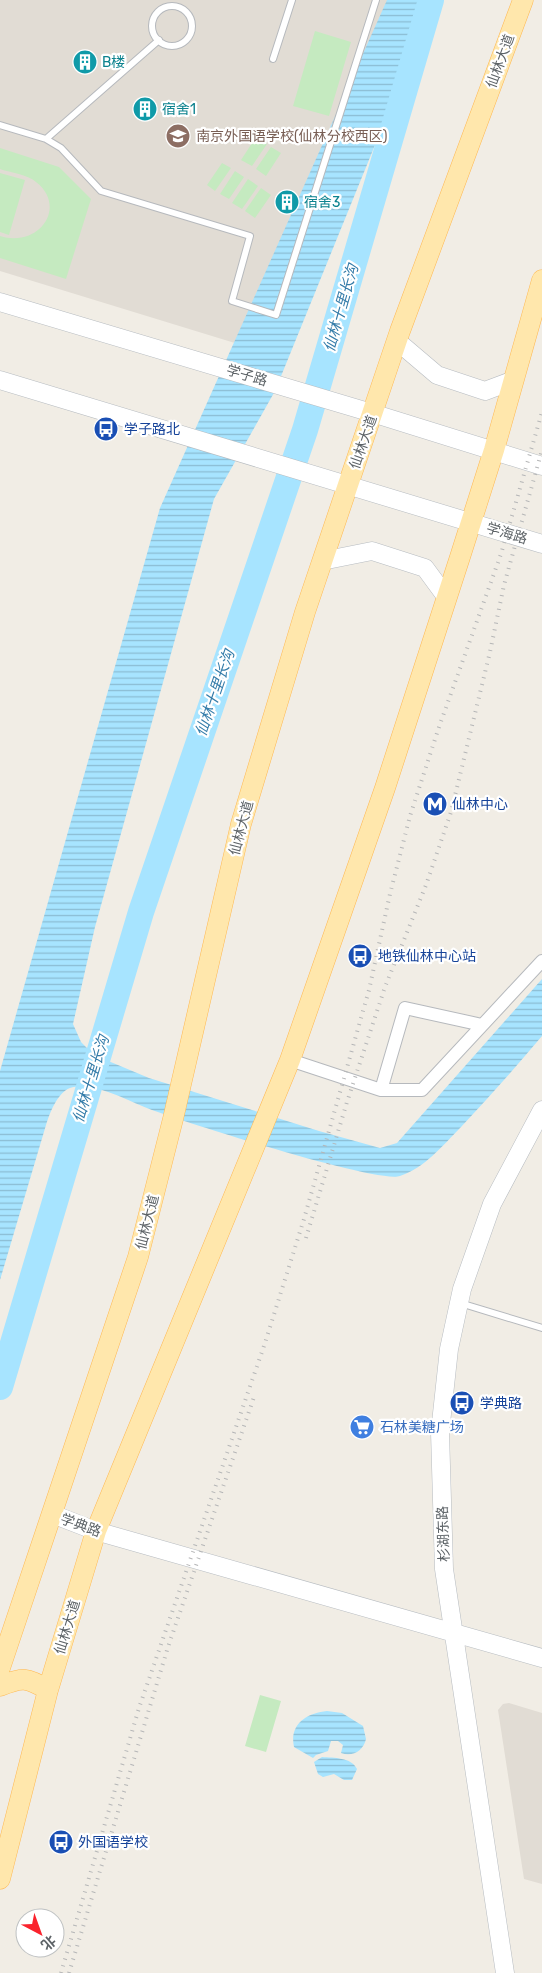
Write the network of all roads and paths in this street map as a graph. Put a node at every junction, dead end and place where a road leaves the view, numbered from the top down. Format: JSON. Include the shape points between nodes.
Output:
{"nodes":[{"id":1,"x":292,"y":0,"type":"edge"},
{"id":2,"x":376,"y":0,"type":"edge"},
{"id":3,"x":523,"y":0,"type":"edge"},
{"id":4,"x":159,"y":40,"type":"junction"},
{"id":5,"x":273,"y":59,"type":"dead end"},
{"id":6,"x":0,"y":125,"type":"edge"},
{"id":7,"x":46,"y":139,"type":"junction"},
{"id":8,"x":542,"y":280,"type":"edge"},
{"id":9,"x":0,"y":302,"type":"edge"},
{"id":10,"x":396,"y":341,"type":"junction"},
{"id":11,"x":0,"y":380,"type":"edge"},
{"id":12,"x":514,"y":380,"type":"junction"},
{"id":13,"x":372,"y":412,"type":"junction"},
{"id":14,"x":494,"y":450,"type":"junction"},
{"id":15,"x":542,"y":466,"type":"edge"},
{"id":16,"x":348,"y":485,"type":"junction"},
{"id":17,"x":471,"y":522,"type":"junction"},
{"id":18,"x":542,"y":544,"type":"edge"},
{"id":19,"x":322,"y":561,"type":"junction"},
{"id":20,"x":447,"y":598,"type":"junction"},
{"id":21,"x":542,"y":961,"type":"edge"},
{"id":22,"x":482,"y":1026,"type":"junction"},
{"id":23,"x":290,"y":1060,"type":"junction"},
{"id":24,"x":381,"y":1090,"type":"junction"},
{"id":25,"x":542,"y":1110,"type":"edge"},
{"id":26,"x":459,"y":1303,"type":"junction"},
{"id":27,"x":542,"y":1328,"type":"edge"},
{"id":28,"x":52,"y":1514,"type":"junction"},
{"id":29,"x":96,"y":1531,"type":"junction"},
{"id":30,"x":454,"y":1632,"type":"junction"},
{"id":31,"x":542,"y":1658,"type":"edge"},
{"id":32,"x":0,"y":1668,"type":"edge"},
{"id":33,"x":0,"y":1686,"type":"edge"},
{"id":34,"x":48,"y":1690,"type":"junction"},
{"id":35,"x":0,"y":1878,"type":"edge"},
{"id":36,"x":505,"y":1973,"type":"edge"}],
"edges":[{"from":1,"to":5,"type":"lane"},
{"from":2,"to":7,"type":"lane","via":[[276,315],[232,301],[250,236],[101,191],[62,148]]},
{"from":3,"to":10,"type":"main road","name":"仙林大道"},
{"from":4,"to":4,"type":"lane","via":[[170,46],[187,39],[192,28],[186,11],[169,6],[158,12],[153,30]]},
{"from":4,"to":7,"type":"lane"},
{"from":6,"to":7,"type":"lane"},
{"from":8,"to":12,"type":"main road","name":"仙林大道"},
{"from":9,"to":13,"type":"main road","name":"学子路"},
{"from":10,"to":12,"type":"main road","via":[[437,374],[485,391]]},
{"from":10,"to":13,"type":"main road","name":"仙林大道"},
{"from":11,"to":16,"type":"main road"},
{"from":12,"to":14,"type":"main road","name":"仙林大道"},
{"from":13,"to":14,"type":"main road","name":"学子路"},
{"from":13,"to":16,"type":"main road","name":"仙林大道"},
{"from":14,"to":15,"type":"main road"},
{"from":14,"to":17,"type":"main road","name":"仙林大道"},
{"from":16,"to":17,"type":"main road"},
{"from":16,"to":19,"type":"main road","name":"仙林大道"},
{"from":17,"to":18,"type":"main road","name":"学海路"},
{"from":17,"to":20,"type":"main road","name":"仙林大道"},
{"from":19,"to":20,"type":"main road","via":[[372,551],[425,568]]},
{"from":19,"to":28,"type":"main road","name":"仙林大道","via":[[241,824],[138,1257]]},
{"from":20,"to":23,"type":"main road","name":"仙林大道"},
{"from":21,"to":22,"type":"street"},
{"from":22,"to":24,"type":"street","via":[[422,1090]]},
{"from":22,"to":24,"type":"street","via":[[405,1008]]},
{"from":23,"to":24,"type":"street"},
{"from":23,"to":29,"type":"main road","name":"仙林大道"},
{"from":25,"to":26,"type":"main road","name":"杉湖东路","via":[[492,1204]]},
{"from":26,"to":27,"type":"lane"},
{"from":26,"to":30,"type":"main road","name":"杉湖东路","via":[[449,1349],[440,1432],[444,1569]]},
{"from":28,"to":29,"type":"main road","name":"学典路"},
{"from":28,"to":32,"type":"main road","name":"仙林大道"},
{"from":29,"to":30,"type":"main road","name":"学典路"},
{"from":29,"to":34,"type":"main road","name":"仙林大道"},
{"from":30,"to":31,"type":"main road","name":"学典路"},
{"from":30,"to":36,"type":"main road","name":"杉湖东路"},
{"from":33,"to":34,"type":"main road","via":[[20,1679],[32,1680]]},
{"from":34,"to":35,"type":"main road","name":"仙林大道"}]}
